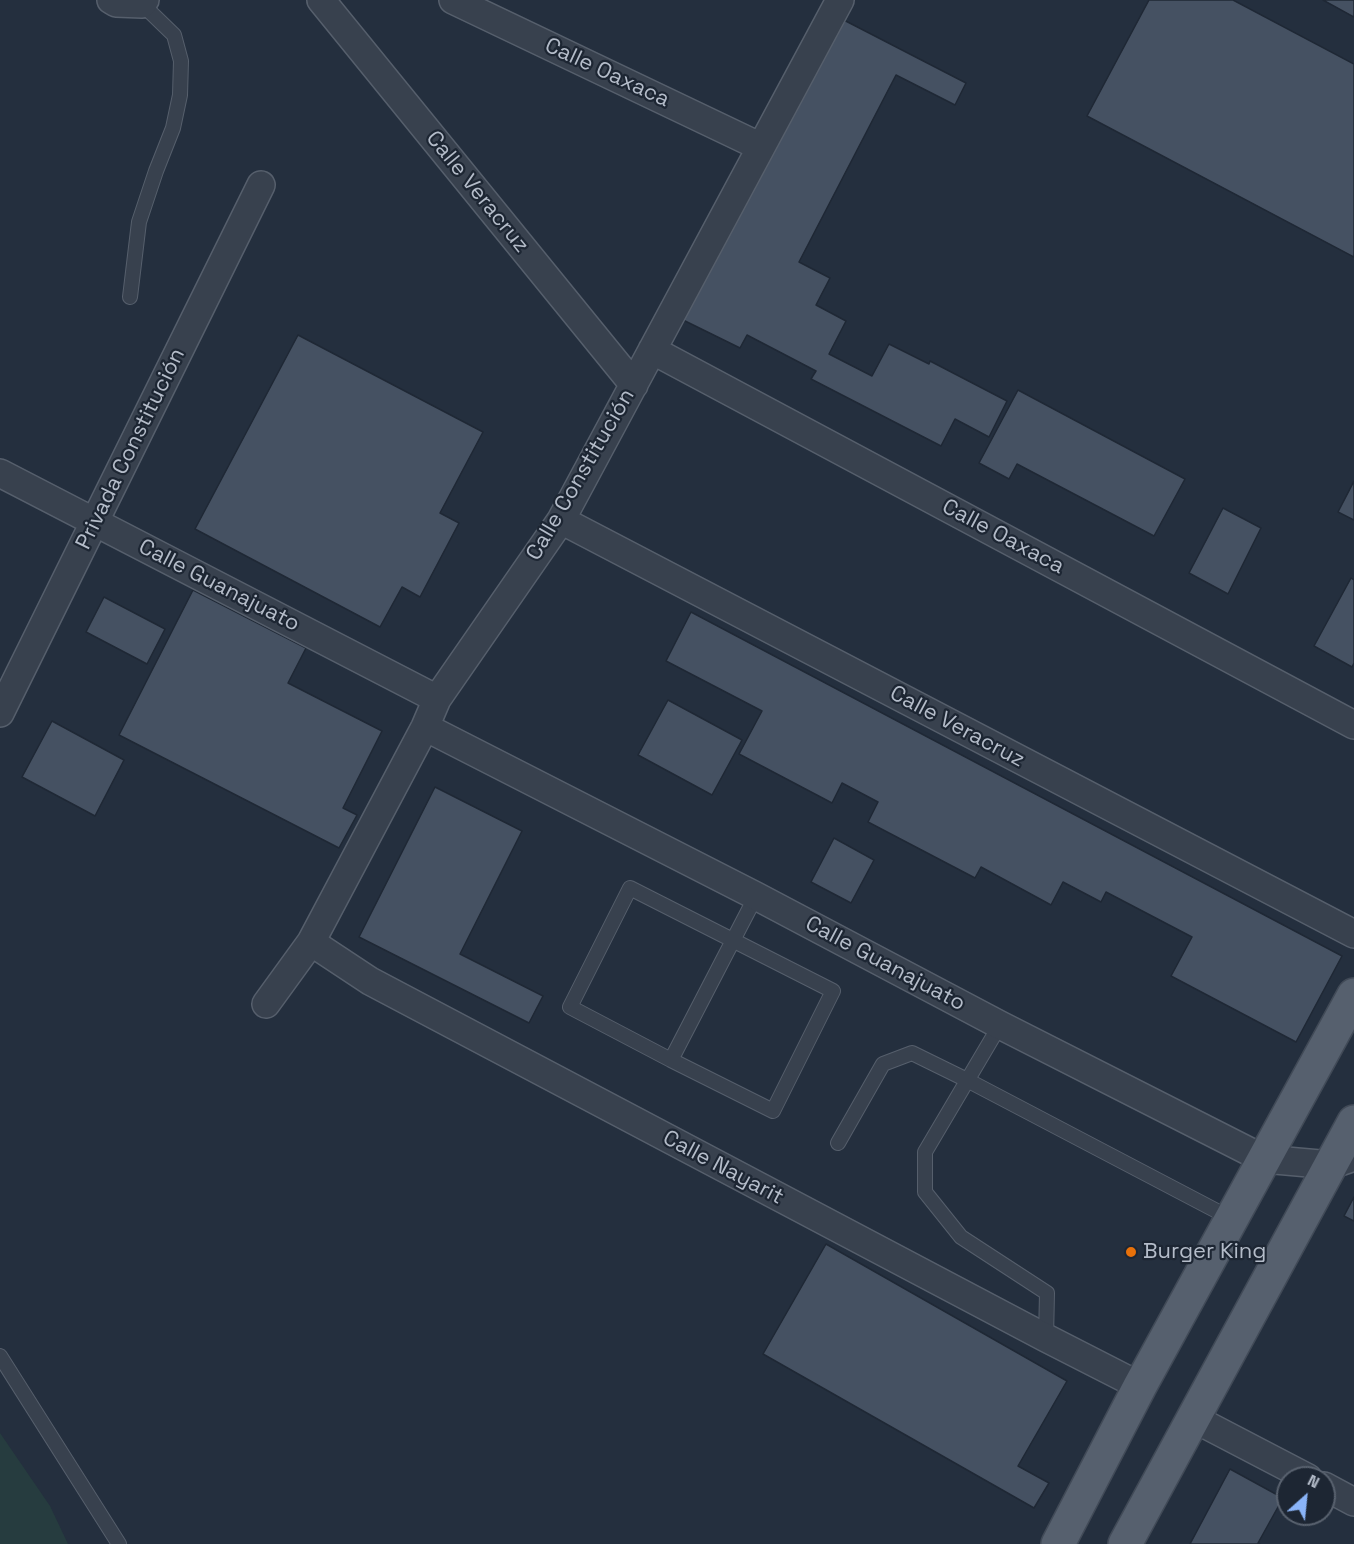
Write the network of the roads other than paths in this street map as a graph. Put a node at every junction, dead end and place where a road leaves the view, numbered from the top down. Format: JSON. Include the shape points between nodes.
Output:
{"nodes":[{"id":1,"x":111,"y":0,"type":"edge"},
{"id":2,"x":321,"y":0,"type":"edge"},
{"id":3,"x":453,"y":0,"type":"edge"},
{"id":4,"x":840,"y":0,"type":"edge"},
{"id":5,"x":144,"y":2,"type":"edge"},
{"id":6,"x":761,"y":147,"type":"junction"},
{"id":7,"x":261,"y":185,"type":"dead end"},
{"id":8,"x":130,"y":297,"type":"dead end"},
{"id":9,"x":652,"y":350,"type":"junction"},
{"id":10,"x":634,"y":385,"type":"junction"},
{"id":11,"x":0,"y":473,"type":"edge"},
{"id":12,"x":561,"y":520,"type":"junction"},
{"id":13,"x":94,"y":522,"type":"junction"},
{"id":14,"x":437,"y":699,"type":"junction"},
{"id":15,"x":0,"y":713,"type":"edge"},
{"id":16,"x":1354,"y":725,"type":"edge"},
{"id":17,"x":425,"y":728,"type":"junction"},
{"id":18,"x":756,"y":896,"type":"junction"},
{"id":19,"x":1354,"y":934,"type":"edge"},
{"id":20,"x":733,"y":941,"type":"junction"},
{"id":21,"x":311,"y":942,"type":"junction"},
{"id":22,"x":1354,"y":995,"type":"edge"},
{"id":23,"x":266,"y":1004,"type":"dead end"},
{"id":24,"x":1000,"y":1025,"type":"junction"},
{"id":25,"x":671,"y":1060,"type":"junction"},
{"id":26,"x":968,"y":1080,"type":"junction"},
{"id":27,"x":1354,"y":1122,"type":"edge"},
{"id":28,"x":838,"y":1143,"type":"dead end"},
{"id":29,"x":1264,"y":1159,"type":"junction"},
{"id":30,"x":1342,"y":1161,"type":"edge"},
{"id":31,"x":1232,"y":1219,"type":"junction"},
{"id":32,"x":1046,"y":1338,"type":"junction"},
{"id":33,"x":0,"y":1356,"type":"edge"},
{"id":34,"x":1140,"y":1386,"type":"junction"},
{"id":35,"x":1193,"y":1418,"type":"junction"},
{"id":36,"x":1285,"y":1466,"type":"edge"},
{"id":37,"x":1336,"y":1492,"type":"edge"},
{"id":38,"x":1354,"y":1502,"type":"edge"},
{"id":39,"x":119,"y":1544,"type":"edge"},
{"id":40,"x":1058,"y":1544,"type":"edge"},
{"id":41,"x":1125,"y":1544,"type":"edge"}],
"edges":[{"from":1,"to":5,"type":"street"},
{"from":2,"to":10,"type":"street","name":"Calle Veracruz"},
{"from":3,"to":6,"type":"street","name":"Calle Oaxaca"},
{"from":4,"to":6,"type":"street","name":"Calle Constitución"},
{"from":5,"to":8,"type":"lane","via":[[174,34],[181,61],[180,95],[173,128],[139,222]]},
{"from":6,"to":9,"type":"street","name":"Calle Constitución"},
{"from":7,"to":13,"type":"street","name":"Privada Constitución"},
{"from":9,"to":10,"type":"street","name":"Calle Constitución"},
{"from":9,"to":16,"type":"street","name":"Calle Oaxaca"},
{"from":10,"to":12,"type":"street","name":"Calle Constitución"},
{"from":11,"to":13,"type":"street","name":"Calle Guanajuato"},
{"from":12,"to":14,"type":"street","name":"Calle Constitución"},
{"from":12,"to":19,"type":"street","name":"Calle Veracruz"},
{"from":13,"to":14,"type":"street","name":"Calle Guanajuato"},
{"from":13,"to":15,"type":"street","name":"Privada Constitución"},
{"from":14,"to":17,"type":"street","name":"Calle Constitución"},
{"from":17,"to":18,"type":"street","name":"Calle Guanajuato"},
{"from":17,"to":21,"type":"street","name":"Calle Constitución"},
{"from":18,"to":20,"type":"lane"},
{"from":18,"to":24,"type":"street","name":"Calle Guanajuato"},
{"from":20,"to":25,"type":"lane"},
{"from":20,"to":25,"type":"lane","via":[[833,991],[773,1111]]},
{"from":20,"to":25,"type":"lane","via":[[630,888],[570,1006]]},
{"from":21,"to":23,"type":"street"},
{"from":21,"to":32,"type":"street","name":"Calle Nayarit","via":[[370,981]]},
{"from":22,"to":29,"type":"main road"},
{"from":24,"to":26,"type":"lane"},
{"from":24,"to":29,"type":"street","name":"Calle Guanajuato"},
{"from":26,"to":28,"type":"lane","via":[[912,1053],[883,1064]]},
{"from":26,"to":31,"type":"lane"},
{"from":26,"to":32,"type":"lane","via":[[925,1152],[925,1192],[961,1237],[1047,1293]]},
{"from":27,"to":30,"type":"main road"},
{"from":29,"to":30,"type":"street","name":"Calle Guanajuato"},
{"from":29,"to":31,"type":"main road"},
{"from":30,"to":35,"type":"main road"},
{"from":31,"to":34,"type":"main road"},
{"from":32,"to":34,"type":"street","name":"Calle Nayarit"},
{"from":33,"to":39,"type":"lane"},
{"from":34,"to":40,"type":"main road"},
{"from":35,"to":36,"type":"street"},
{"from":35,"to":41,"type":"main road"},
{"from":37,"to":38,"type":"street"}]}
